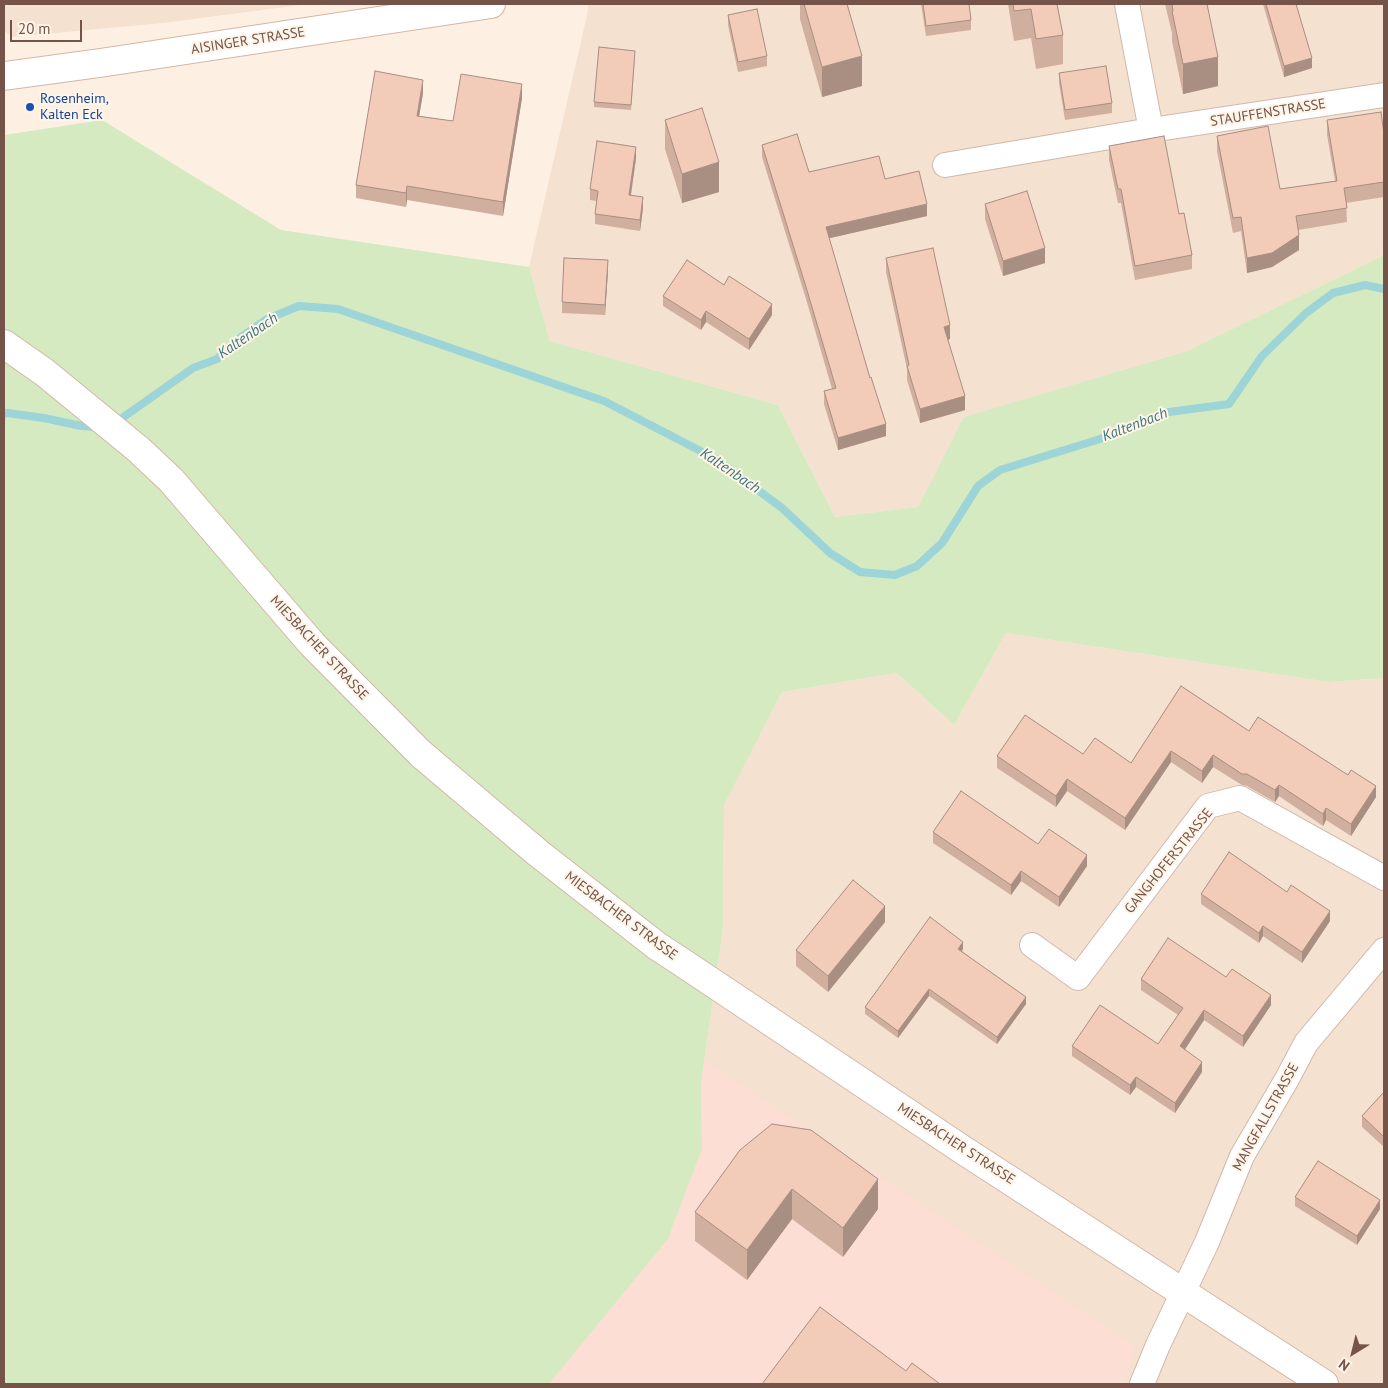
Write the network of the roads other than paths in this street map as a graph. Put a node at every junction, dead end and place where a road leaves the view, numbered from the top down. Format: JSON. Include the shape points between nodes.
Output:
{"nodes":[{"id":1,"x":491,"y":4,"type":"edge"},
{"id":2,"x":1127,"y":4,"type":"edge"},
{"id":3,"x":4,"y":76,"type":"edge"},
{"id":4,"x":1384,"y":95,"type":"edge"},
{"id":5,"x":1151,"y":130,"type":"junction"},
{"id":6,"x":944,"y":165,"type":"dead end"},
{"id":7,"x":4,"y":344,"type":"edge"},
{"id":8,"x":1384,"y":878,"type":"edge"},
{"id":9,"x":1032,"y":945,"type":"dead end"},
{"id":10,"x":1384,"y":950,"type":"edge"},
{"id":11,"x":1182,"y":1292,"type":"junction"},
{"id":12,"x":1142,"y":1384,"type":"edge"},
{"id":13,"x":1324,"y":1384,"type":"edge"}],
"edges":[{"from":1,"to":3,"type":"main road","name":"AISINGER STRASSE"},
{"from":2,"to":5,"type":"street"},
{"from":4,"to":5,"type":"street","name":"STAUFFENSTRASSE"},
{"from":5,"to":6,"type":"street","name":"STAUFFENSTRASSE"},
{"from":7,"to":11,"type":"main road","name":"MIESBACHER STRASSE","via":[[138,448],[171,480],[312,644],[421,754],[538,853],[657,946]]},
{"from":8,"to":9,"type":"street","name":"GANGHOFERSTRASSE","via":[[1240,798],[1208,806],[1078,978]]},
{"from":10,"to":11,"type":"street","name":"MANGFALLSTRASSE","via":[[1306,1042],[1242,1156],[1207,1242]]},
{"from":11,"to":12,"type":"street","name":"MANGFALLSTRASSE"},
{"from":11,"to":13,"type":"main road","name":"MIESBACHER STRASSE"}]}
